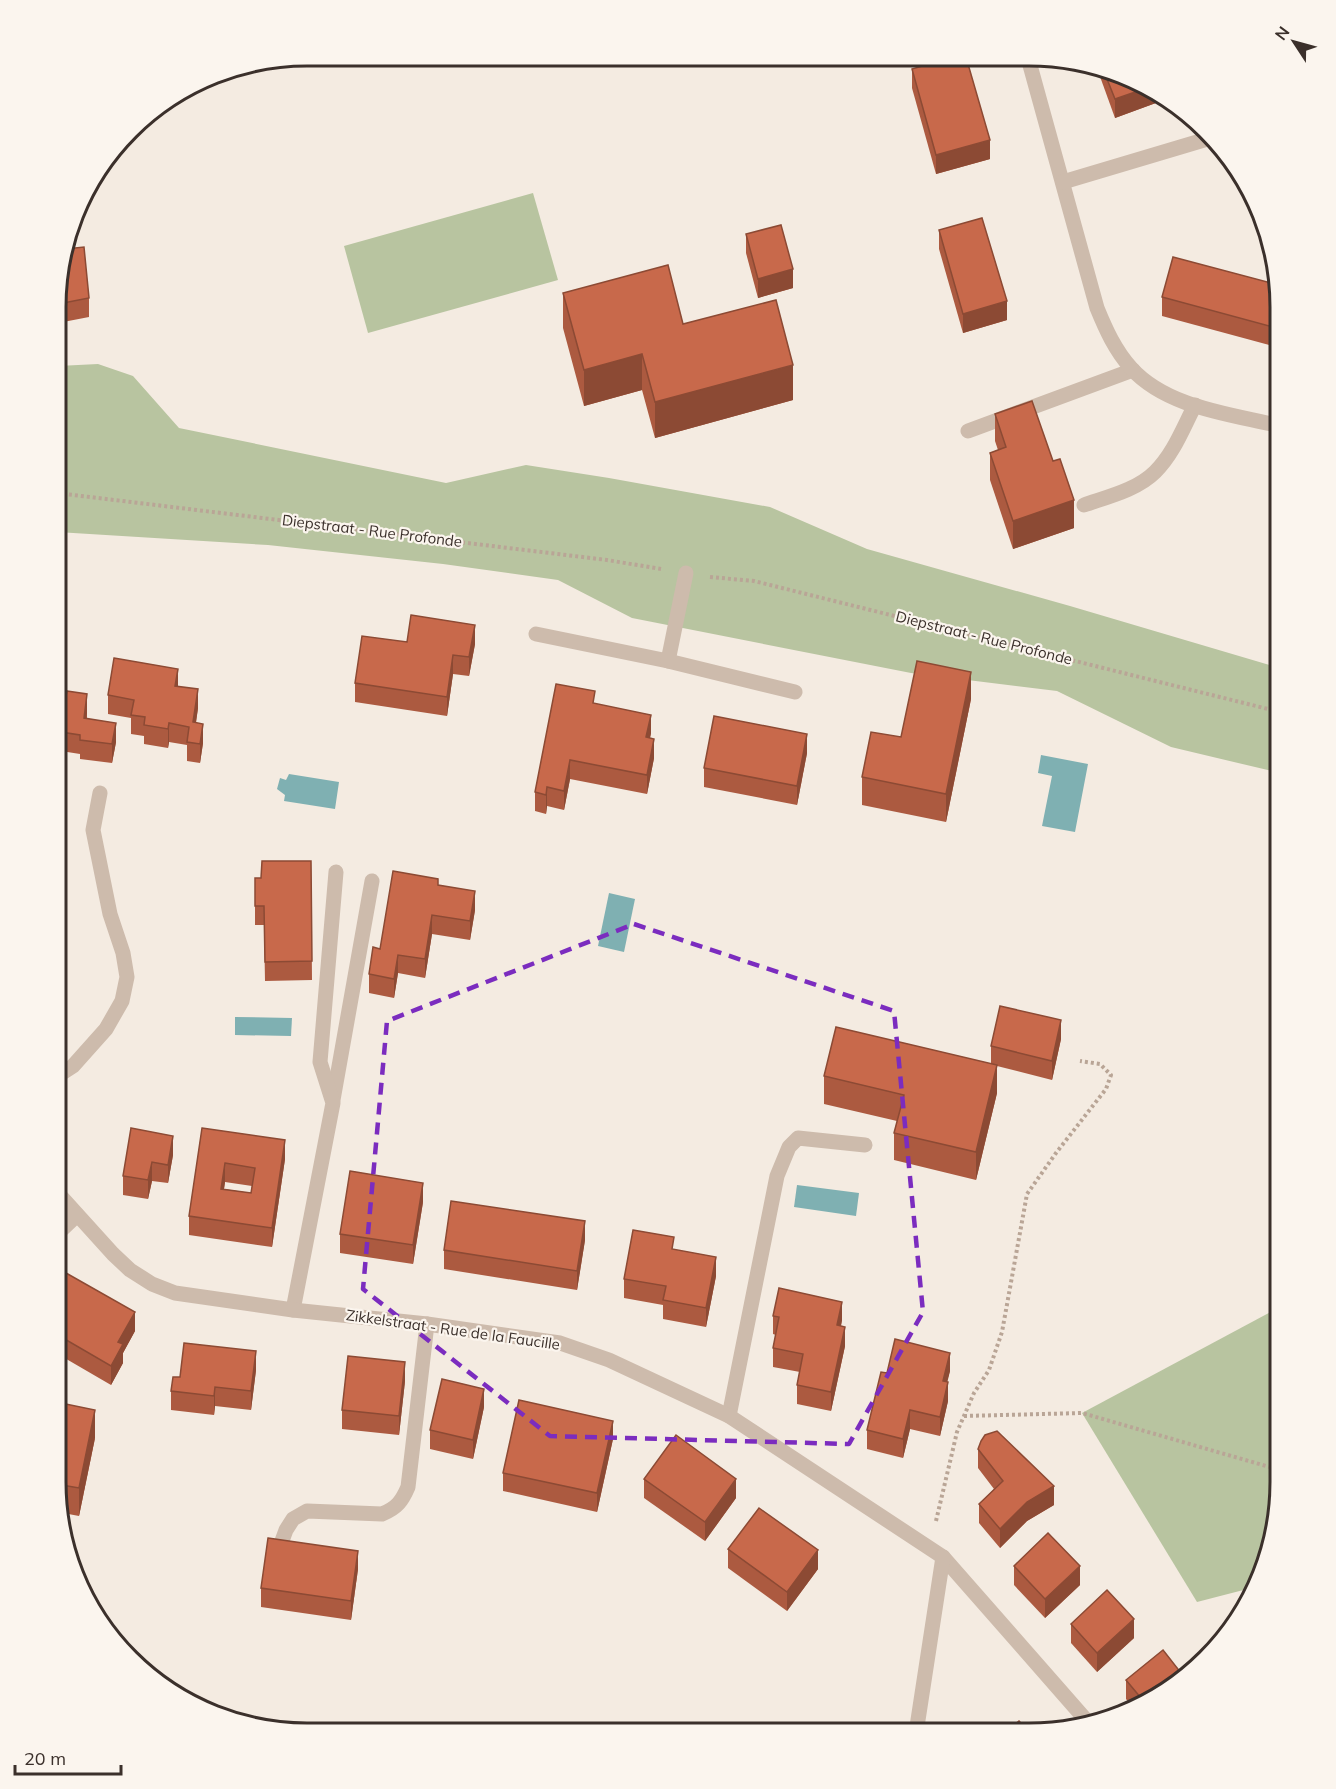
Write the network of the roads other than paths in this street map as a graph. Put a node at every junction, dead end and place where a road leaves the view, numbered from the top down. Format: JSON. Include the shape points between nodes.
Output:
{"nodes":[{"id":1,"x":1030,"y":66,"type":"edge"},
{"id":2,"x":1202,"y":140,"type":"edge"},
{"id":3,"x":1063,"y":182,"type":"junction"},
{"id":4,"x":1133,"y":370,"type":"junction"},
{"id":5,"x":1195,"y":405,"type":"junction"},
{"id":6,"x":1270,"y":424,"type":"edge"},
{"id":7,"x":968,"y":431,"type":"dead end"},
{"id":8,"x":1084,"y":505,"type":"dead end"},
{"id":9,"x":686,"y":573,"type":"road end"},
{"id":10,"x":536,"y":634,"type":"dead end"},
{"id":11,"x":668,"y":661,"type":"junction"},
{"id":12,"x":795,"y":692,"type":"dead end"},
{"id":13,"x":100,"y":793,"type":"dead end"},
{"id":14,"x":336,"y":872,"type":"dead end"},
{"id":15,"x":372,"y":881,"type":"dead end"},
{"id":16,"x":66,"y":1071,"type":"edge"},
{"id":17,"x":333,"y":1103,"type":"junction"},
{"id":18,"x":865,"y":1145,"type":"dead end"},
{"id":19,"x":66,"y":1202,"type":"edge"},
{"id":20,"x":77,"y":1215,"type":"junction"},
{"id":21,"x":66,"y":1225,"type":"edge"},
{"id":22,"x":293,"y":1310,"type":"junction"},
{"id":23,"x":427,"y":1324,"type":"junction"},
{"id":24,"x":729,"y":1416,"type":"junction"},
{"id":25,"x":279,"y":1549,"type":"edge"},
{"id":26,"x":943,"y":1557,"type":"junction"},
{"id":27,"x":1083,"y":1717,"type":"edge"},
{"id":28,"x":918,"y":1723,"type":"edge"}],
"edges":[{"from":1,"to":3,"type":"street"},
{"from":2,"to":3,"type":"street"},
{"from":3,"to":4,"type":"street","via":[[1096,308],[1109,336]]},
{"from":4,"to":5,"type":"street","via":[[1172,397]]},
{"from":4,"to":7,"type":"street"},
{"from":5,"to":6,"type":"street"},
{"from":5,"to":8,"type":"street","via":[[1176,445],[1153,474],[1131,488]]},
{"from":9,"to":11,"type":"street"},
{"from":10,"to":11,"type":"street"},
{"from":11,"to":12,"type":"street"},
{"from":13,"to":16,"type":"street","via":[[93,830],[127,977],[122,1001],[106,1029]]},
{"from":14,"to":17,"type":"street","via":[[320,1062]]},
{"from":15,"to":17,"type":"street"},
{"from":17,"to":22,"type":"street"},
{"from":18,"to":24,"type":"street","via":[[798,1138],[789,1147],[777,1176]]},
{"from":19,"to":20,"type":"street","name":"Zikkelstraat - Rue de la Faucille"},
{"from":20,"to":21,"type":"street"},
{"from":20,"to":22,"type":"street","name":"Zikkelstraat - Rue de la Faucille","via":[[130,1270],[152,1284],[176,1293]]},
{"from":22,"to":23,"type":"street","name":"Zikkelstraat - Rue de la Faucille"},
{"from":23,"to":24,"type":"street","name":"Zikkelstraat - Rue de la Faucille","via":[[577,1348]]},
{"from":23,"to":25,"type":"street","via":[[408,1487],[401,1502],[382,1514],[307,1511],[293,1519]]},
{"from":24,"to":26,"type":"street","name":"Zikkelstraat - Rue de la Faucille"},
{"from":26,"to":27,"type":"street","name":"Zikkelstraat - Rue de la Faucille"},
{"from":26,"to":28,"type":"street"}]}
